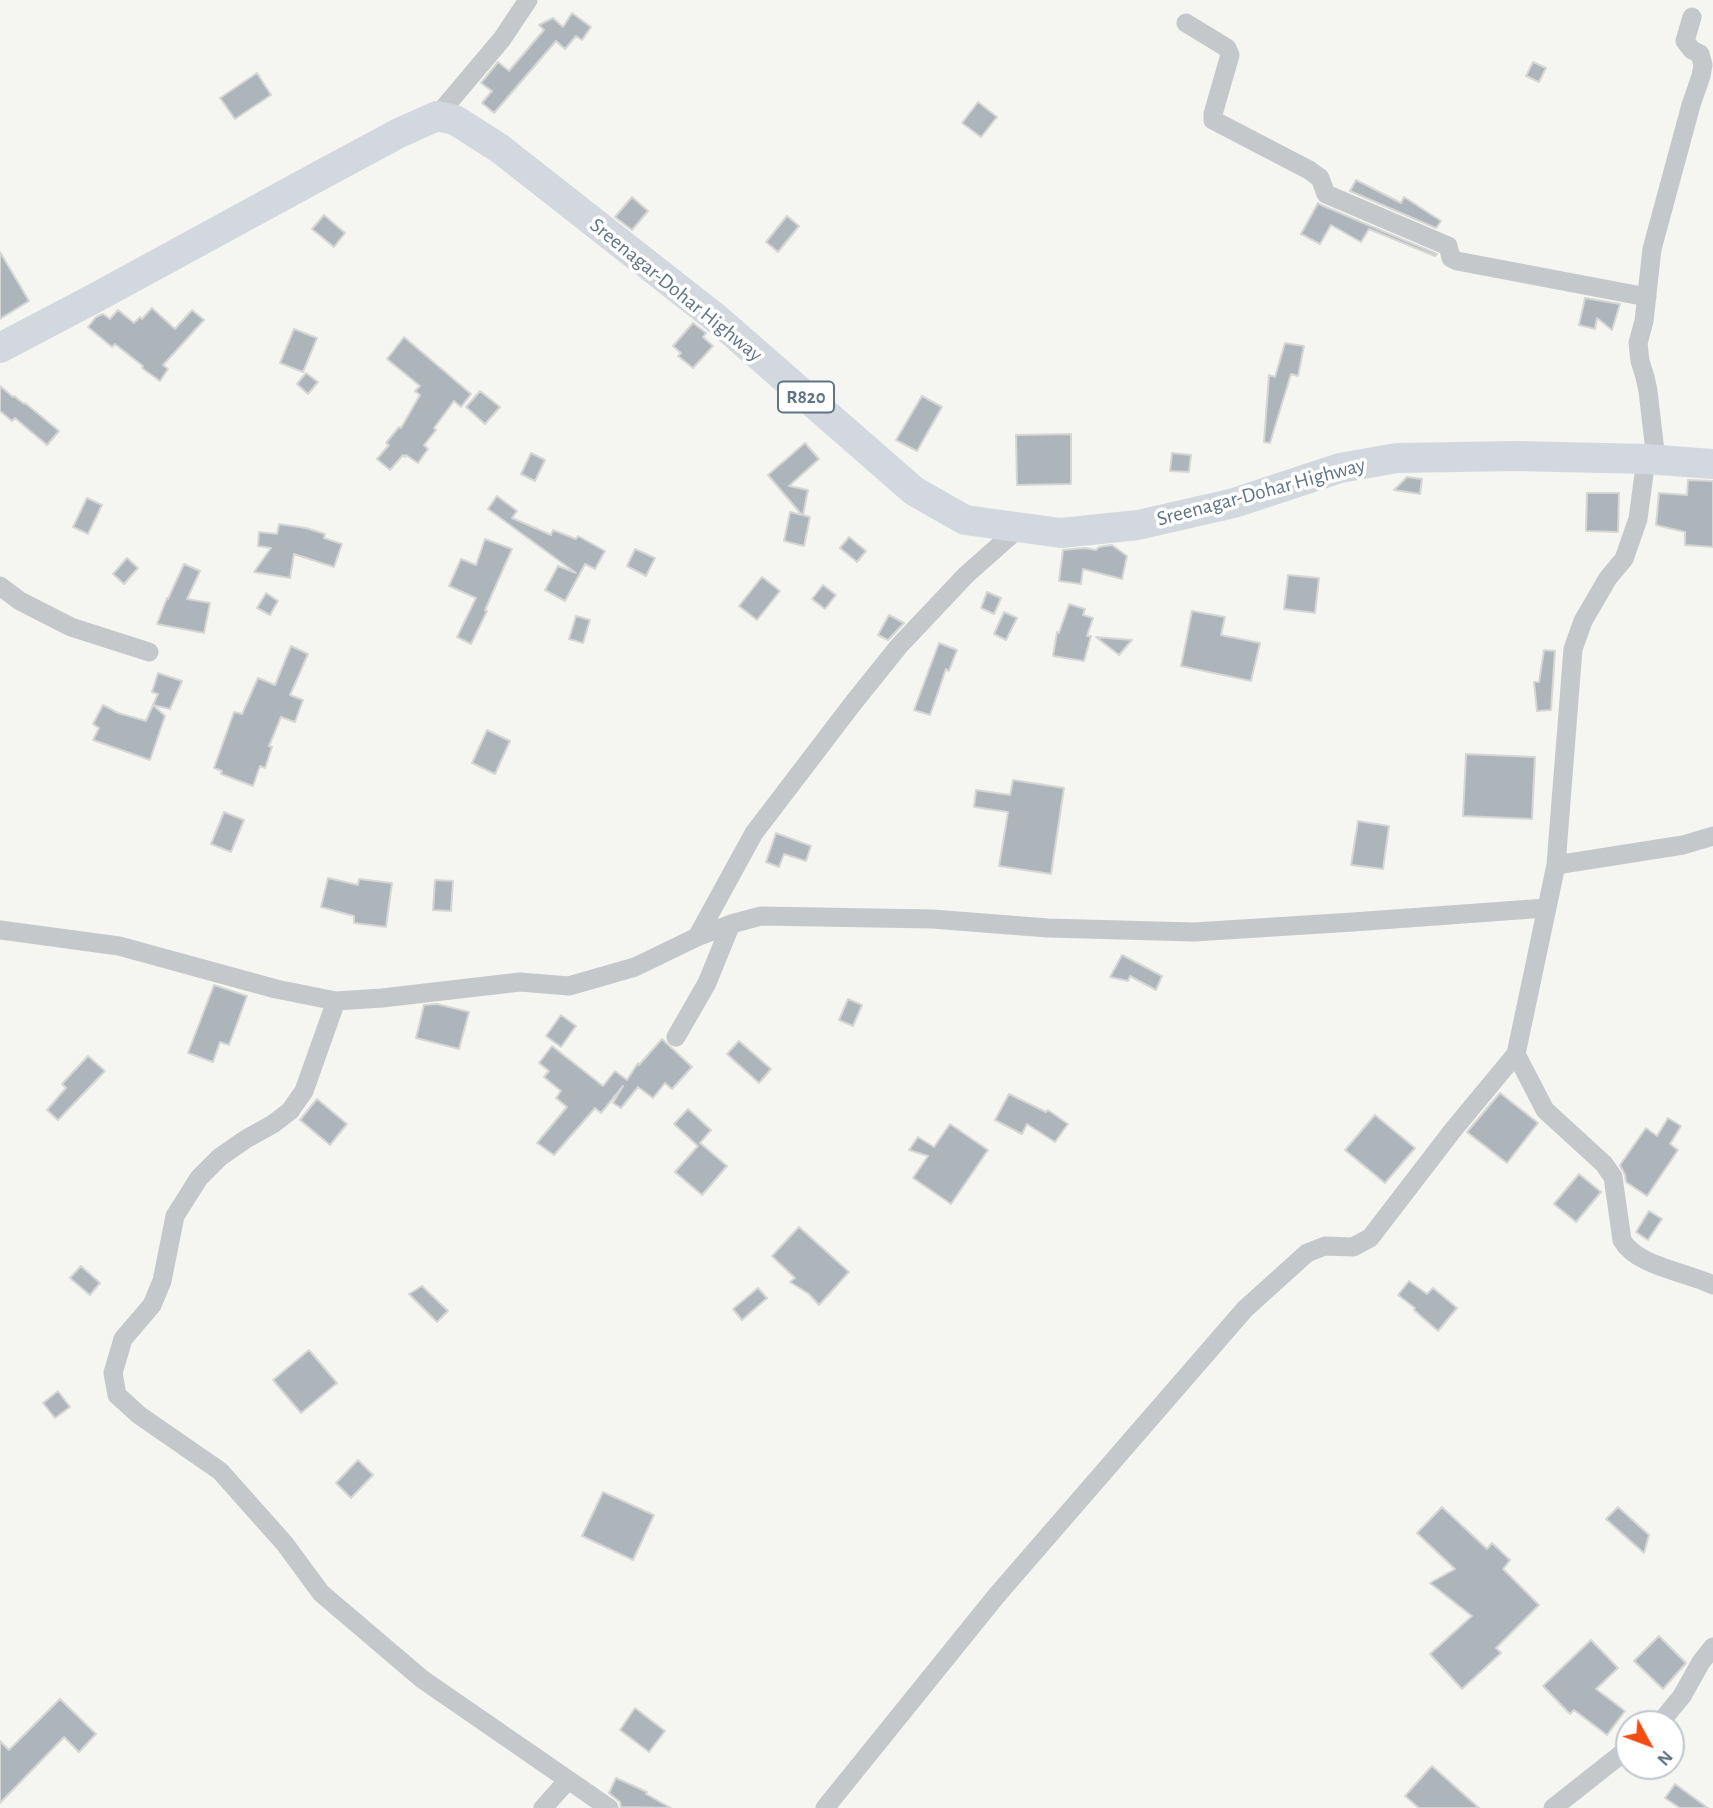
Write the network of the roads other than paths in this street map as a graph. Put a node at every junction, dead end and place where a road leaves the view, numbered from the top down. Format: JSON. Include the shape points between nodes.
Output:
{"nodes":[{"id":1,"x":528,"y":0,"type":"edge"},
{"id":2,"x":1692,"y":17,"type":"dead end"},
{"id":3,"x":1186,"y":23,"type":"dead end"},
{"id":4,"x":437,"y":116,"type":"junction"},
{"id":5,"x":1647,"y":297,"type":"junction"},
{"id":6,"x":0,"y":348,"type":"edge"},
{"id":7,"x":1651,"y":459,"type":"junction"},
{"id":8,"x":1713,"y":464,"type":"edge"},
{"id":9,"x":1019,"y":528,"type":"junction"},
{"id":10,"x":0,"y":586,"type":"edge"},
{"id":11,"x":149,"y":652,"type":"dead end"},
{"id":12,"x":1713,"y":836,"type":"edge"},
{"id":13,"x":1556,"y":865,"type":"junction"},
{"id":14,"x":1546,"y":908,"type":"junction"},
{"id":15,"x":731,"y":924,"type":"junction"},
{"id":16,"x":0,"y":930,"type":"edge"},
{"id":17,"x":697,"y":937,"type":"junction"},
{"id":18,"x":336,"y":1001,"type":"junction"},
{"id":19,"x":676,"y":1037,"type":"dead end"},
{"id":20,"x":1516,"y":1054,"type":"junction"},
{"id":21,"x":1713,"y":1285,"type":"edge"},
{"id":22,"x":1713,"y":1647,"type":"edge"},
{"id":23,"x":1670,"y":1710,"type":"edge"},
{"id":24,"x":1615,"y":1759,"type":"edge"},
{"id":25,"x":568,"y":1780,"type":"junction"},
{"id":26,"x":543,"y":1808,"type":"edge"},
{"id":27,"x":609,"y":1808,"type":"edge"},
{"id":28,"x":825,"y":1808,"type":"edge"},
{"id":29,"x":1553,"y":1808,"type":"edge"}],
"edges":[{"from":1,"to":4,"type":"street","via":[[502,39]]},
{"from":2,"to":5,"type":"street","via":[[1685,41],[1700,54],[1703,65],[1652,249]]},
{"from":3,"to":5,"type":"street","via":[[1227,48],[1230,55],[1213,120],[1309,170],[1320,178],[1326,194],[1448,246],[1451,258],[1457,261]]},
{"from":4,"to":6,"type":"main road"},
{"from":4,"to":9,"type":"main road","name":"Sreenagar-Dohar Highway","number":"R820","via":[[455,120],[499,148],[717,320],[914,491],[965,520]]},
{"from":5,"to":7,"type":"street","via":[[1638,343],[1648,391]]},
{"from":7,"to":8,"type":"main road","name":"Sreenagar-Dohar Highway","number":"R820"},
{"from":7,"to":9,"type":"main road","name":"Sreenagar-Dohar Highway","number":"R820","via":[[1397,458],[1340,468],[1234,503],[1138,525],[1061,533]]},
{"from":7,"to":13,"type":"street","via":[[1624,559],[1583,621],[1573,649]]},
{"from":9,"to":17,"type":"street","via":[[965,575],[854,702],[754,833]]},
{"from":10,"to":11,"type":"street","via":[[71,627]]},
{"from":12,"to":13,"type":"street"},
{"from":13,"to":14,"type":"street"},
{"from":14,"to":15,"type":"street","via":[[1194,932],[879,918],[761,916]]},
{"from":14,"to":20,"type":"street"},
{"from":15,"to":17,"type":"street"},
{"from":15,"to":19,"type":"street","via":[[707,983]]},
{"from":16,"to":18,"type":"street","via":[[119,946]]},
{"from":17,"to":18,"type":"street","via":[[635,967],[569,986],[520,982]]},
{"from":18,"to":25,"type":"street","via":[[304,1091],[290,1111],[220,1157],[199,1178],[176,1216],[152,1305],[123,1339],[113,1373],[117,1395],[220,1471],[331,1602],[422,1679]]},
{"from":20,"to":21,"type":"street","via":[[1545,1110],[1613,1177],[1626,1249],[1641,1259]]},
{"from":20,"to":28,"type":"street","via":[[1370,1238],[1353,1247],[1325,1246],[1307,1253],[1245,1310],[997,1595]]},
{"from":22,"to":23,"type":"street"},
{"from":24,"to":29,"type":"street"},
{"from":25,"to":26,"type":"street"},
{"from":25,"to":27,"type":"street"}]}
